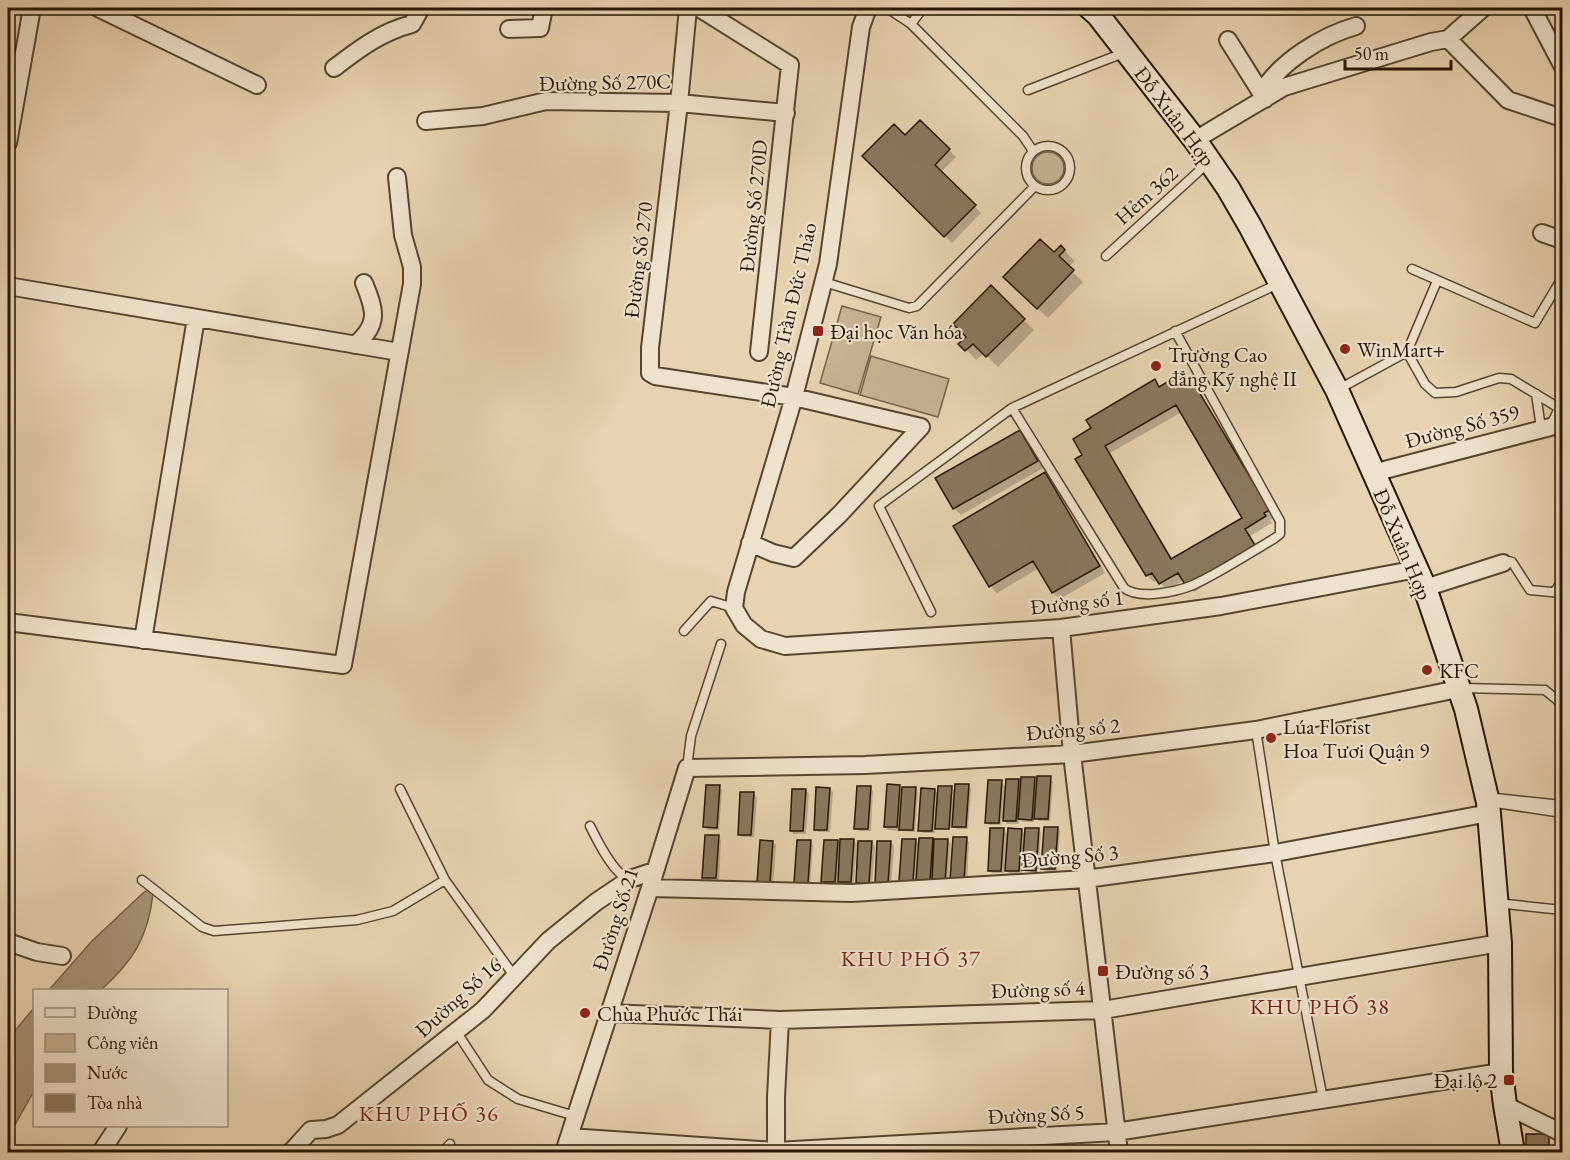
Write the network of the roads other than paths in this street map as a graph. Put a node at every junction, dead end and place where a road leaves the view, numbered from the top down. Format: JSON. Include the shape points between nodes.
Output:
{"nodes":[{"id":1,"x":32,"y":8,"type":"edge"},
{"id":2,"x":98,"y":8,"type":"edge"},
{"id":3,"x":421,"y":8,"type":"edge"},
{"id":4,"x":544,"y":8,"type":"edge"},
{"id":5,"x":688,"y":8,"type":"edge"},
{"id":6,"x":699,"y":8,"type":"edge"},
{"id":7,"x":868,"y":8,"type":"edge"},
{"id":8,"x":887,"y":8,"type":"edge"},
{"id":9,"x":923,"y":8,"type":"edge"},
{"id":10,"x":1483,"y":8,"type":"edge"},
{"id":11,"x":1532,"y":8,"type":"edge"},
{"id":12,"x":1098,"y":10,"type":"edge"},
{"id":13,"x":1466,"y":14,"type":"edge"},
{"id":14,"x":911,"y":24,"type":"junction"},
{"id":15,"x":1356,"y":26,"type":"dead end"},
{"id":16,"x":509,"y":28,"type":"dead end"},
{"id":17,"x":1448,"y":39,"type":"junction"},
{"id":18,"x":1228,"y":40,"type":"dead end"},
{"id":19,"x":1127,"y":52,"type":"junction"},
{"id":20,"x":1563,"y":65,"type":"edge"},
{"id":21,"x":334,"y":68,"type":"dead end"},
{"id":22,"x":257,"y":85,"type":"dead end"},
{"id":23,"x":1028,"y":90,"type":"dead end"},
{"id":24,"x":1263,"y":96,"type":"junction"},
{"id":25,"x":679,"y":103,"type":"junction"},
{"id":26,"x":10,"y":110,"type":"edge"},
{"id":27,"x":786,"y":112,"type":"junction"},
{"id":28,"x":1563,"y":118,"type":"edge"},
{"id":29,"x":426,"y":121,"type":"dead end"},
{"id":30,"x":1195,"y":140,"type":"junction"},
{"id":31,"x":8,"y":143,"type":"edge"},
{"id":32,"x":1033,"y":151,"type":"junction"},
{"id":33,"x":1210,"y":161,"type":"junction"},
{"id":34,"x":397,"y":177,"type":"dead end"},
{"id":35,"x":1035,"y":186,"type":"junction"},
{"id":36,"x":1542,"y":233,"type":"dead end"},
{"id":37,"x":1563,"y":240,"type":"edge"},
{"id":38,"x":1106,"y":256,"type":"dead end"},
{"id":39,"x":1412,"y":269,"type":"dead end"},
{"id":40,"x":824,"y":282,"type":"junction"},
{"id":41,"x":1437,"y":282,"type":"junction"},
{"id":42,"x":364,"y":283,"type":"dead end"},
{"id":43,"x":1280,"y":283,"type":"junction"},
{"id":44,"x":1563,"y":285,"type":"edge"},
{"id":45,"x":8,"y":286,"type":"edge"},
{"id":46,"x":196,"y":318,"type":"junction"},
{"id":47,"x":1174,"y":331,"type":"junction"},
{"id":48,"x":355,"y":345,"type":"junction"},
{"id":49,"x":399,"y":352,"type":"junction"},
{"id":50,"x":759,"y":352,"type":"dead end"},
{"id":51,"x":1407,"y":352,"type":"junction"},
{"id":52,"x":1337,"y":390,"type":"junction"},
{"id":53,"x":1536,"y":394,"type":"junction"},
{"id":54,"x":794,"y":397,"type":"junction"},
{"id":55,"x":1012,"y":408,"type":"junction"},
{"id":56,"x":1555,"y":418,"type":"edge"},
{"id":57,"x":1373,"y":473,"type":"junction"},
{"id":58,"x":750,"y":543,"type":"junction"},
{"id":59,"x":1503,"y":563,"type":"joint"},
{"id":60,"x":1421,"y":579,"type":"junction"},
{"id":61,"x":1563,"y":582,"type":"edge"},
{"id":62,"x":1559,"y":592,"type":"edge"},
{"id":63,"x":734,"y":608,"type":"junction"},
{"id":64,"x":931,"y":612,"type":"dead end"},
{"id":65,"x":8,"y":622,"type":"edge"},
{"id":66,"x":1061,"y":628,"type":"junction"},
{"id":67,"x":684,"y":631,"type":"dead end"},
{"id":68,"x":143,"y":639,"type":"junction"},
{"id":69,"x":721,"y":644,"type":"dead end"},
{"id":70,"x":1458,"y":688,"type":"junction"},
{"id":71,"x":1563,"y":704,"type":"edge"},
{"id":72,"x":1256,"y":730,"type":"junction"},
{"id":73,"x":1072,"y":754,"type":"junction"},
{"id":74,"x":687,"y":768,"type":"junction"},
{"id":75,"x":400,"y":789,"type":"dead end"},
{"id":76,"x":1488,"y":804,"type":"junction"},
{"id":77,"x":1563,"y":805,"type":"edge"},
{"id":78,"x":1563,"y":813,"type":"edge"},
{"id":79,"x":590,"y":826,"type":"dead end"},
{"id":80,"x":1275,"y":853,"type":"junction"},
{"id":81,"x":654,"y":871,"type":"junction"},
{"id":82,"x":630,"y":879,"type":"junction"},
{"id":83,"x":1086,"y":879,"type":"junction"},
{"id":84,"x":142,"y":880,"type":"dead end"},
{"id":85,"x":445,"y":880,"type":"junction"},
{"id":86,"x":650,"y":888,"type":"junction"},
{"id":87,"x":1497,"y":903,"type":"junction"},
{"id":88,"x":1563,"y":910,"type":"edge"},
{"id":89,"x":8,"y":942,"type":"edge"},
{"id":90,"x":1500,"y":943,"type":"junction"},
{"id":91,"x":62,"y":956,"type":"dead end"},
{"id":92,"x":515,"y":976,"type":"junction"},
{"id":93,"x":1298,"y":977,"type":"junction"},
{"id":94,"x":1103,"y":1010,"type":"junction"},
{"id":95,"x":608,"y":1013,"type":"junction"},
{"id":96,"x":780,"y":1020,"type":"junction"},
{"id":97,"x":456,"y":1031,"type":"junction"},
{"id":98,"x":1501,"y":1072,"type":"junction"},
{"id":99,"x":1323,"y":1099,"type":"junction"},
{"id":100,"x":1505,"y":1106,"type":"junction"},
{"id":101,"x":575,"y":1116,"type":"junction"},
{"id":102,"x":117,"y":1127,"type":"edge"},
{"id":103,"x":1116,"y":1132,"type":"junction"},
{"id":104,"x":1563,"y":1133,"type":"edge"},
{"id":105,"x":450,"y":1144,"type":"dead end"},
{"id":106,"x":566,"y":1145,"type":"edge"},
{"id":107,"x":101,"y":1152,"type":"edge"},
{"id":108,"x":291,"y":1152,"type":"edge"},
{"id":109,"x":443,"y":1152,"type":"edge"},
{"id":110,"x":776,"y":1152,"type":"edge"},
{"id":111,"x":1119,"y":1152,"type":"edge"},
{"id":112,"x":1513,"y":1152,"type":"edge"}],
"edges":[{"from":1,"to":26,"type":"street"},
{"from":2,"to":22,"type":"street"},
{"from":3,"to":21,"type":"street","via":[[412,24],[377,36]]},
{"from":4,"to":16,"type":"street","via":[[540,28]]},
{"from":5,"to":25,"type":"street","name":"Đường Số 270"},
{"from":6,"to":27,"type":"street","name":"Đường Số 270D","via":[[790,64]]},
{"from":7,"to":40,"type":"street","name":"Đường Trần Đức Thảo","via":[[861,27]]},
{"from":8,"to":14,"type":"lane"},
{"from":9,"to":14,"type":"lane"},
{"from":10,"to":13,"type":"street"},
{"from":11,"to":20,"type":"street"},
{"from":12,"to":19,"type":"main road","name":"Đỗ Xuân Hợp"},
{"from":13,"to":17,"type":"street"},
{"from":14,"to":32,"type":"lane","via":[[1023,136]]},
{"from":15,"to":24,"type":"street","via":[[1290,60],[1269,81]]},
{"from":17,"to":24,"type":"street"},
{"from":17,"to":28,"type":"street","via":[[1508,100]]},
{"from":18,"to":24,"type":"street"},
{"from":19,"to":23,"type":"lane"},
{"from":19,"to":30,"type":"main road","name":"Đỗ Xuân Hợp"},
{"from":24,"to":30,"type":"street"},
{"from":25,"to":27,"type":"street","name":"Đường Số 270C"},
{"from":25,"to":29,"type":"street","name":"Đường Số 270C","via":[[546,101],[483,116]]},
{"from":25,"to":54,"type":"street","name":"Đường Số 270","via":[[650,372],[655,376]]},
{"from":26,"to":31,"type":"street"},
{"from":27,"to":50,"type":"street","name":"Đường Số 270D"},
{"from":30,"to":33,"type":"main road","name":"Đỗ Xuân Hợp"},
{"from":32,"to":35,"type":"lane","via":[[1026,169]]},
{"from":32,"to":35,"type":"lane","via":[[1055,147],[1068,156],[1071,164],[1068,179],[1057,189],[1049,191]]},
{"from":33,"to":38,"type":"lane","name":"Hẻm 362"},
{"from":33,"to":43,"type":"main road","name":"Đỗ Xuân Hợp"},
{"from":34,"to":49,"type":"street","via":[[403,235],[412,267]]},
{"from":35,"to":40,"type":"lane","via":[[917,306],[909,308]]},
{"from":36,"to":37,"type":"street"},
{"from":39,"to":41,"type":"lane"},
{"from":40,"to":54,"type":"street","name":"Đường Trần Đức Thảo"},
{"from":41,"to":44,"type":"lane","via":[[1535,323],[1559,283]]},
{"from":41,"to":51,"type":"lane"},
{"from":42,"to":48,"type":"street","via":[[374,321],[366,336]]},
{"from":43,"to":47,"type":"lane"},
{"from":43,"to":52,"type":"main road","name":"Đỗ Xuân Hợp"},
{"from":45,"to":46,"type":"street"},
{"from":46,"to":48,"type":"street"},
{"from":46,"to":68,"type":"street"},
{"from":47,"to":55,"type":"lane"},
{"from":47,"to":55,"type":"lane","via":[[1280,521],[1280,534],[1275,538],[1191,586],[1146,594],[1124,588]]},
{"from":48,"to":49,"type":"street"},
{"from":49,"to":68,"type":"street","via":[[343,665]]},
{"from":51,"to":52,"type":"lane"},
{"from":51,"to":53,"type":"lane","via":[[1425,384],[1435,393],[1456,392],[1499,378],[1511,379]]},
{"from":52,"to":57,"type":"main road","name":"Đỗ Xuân Hợp"},
{"from":53,"to":56,"type":"lane"},
{"from":53,"to":56,"type":"lane"},
{"from":54,"to":58,"type":"street","name":"Đường Trần Đức Thảo"},
{"from":54,"to":58,"type":"street","via":[[921,427],[794,558]]},
{"from":55,"to":64,"type":"lane","via":[[879,506]]},
{"from":56,"to":57,"type":"street","name":"Đường Số 359"},
{"from":57,"to":60,"type":"main road","name":"Đỗ Xuân Hợp"},
{"from":58,"to":63,"type":"street","name":"Đường Trần Đức Thảo"},
{"from":59,"to":60,"type":"street","name":"Đường số 1"},
{"from":59,"to":62,"type":"lane","via":[[1512,562],[1530,590]]},
{"from":60,"to":66,"type":"street","name":"Đường số 1"},
{"from":60,"to":70,"type":"main road","name":"Đỗ Xuân Hợp"},
{"from":61,"to":62,"type":"lane"},
{"from":63,"to":66,"type":"street","name":"Đường số 1","via":[[744,625],[762,639],[785,646]]},
{"from":63,"to":67,"type":"lane","via":[[711,602]]},
{"from":65,"to":68,"type":"street"},
{"from":66,"to":73,"type":"street"},
{"from":69,"to":74,"type":"lane","via":[[691,736]]},
{"from":70,"to":71,"type":"lane","via":[[1545,690]]},
{"from":70,"to":72,"type":"street","name":"Đường số 2"},
{"from":70,"to":76,"type":"main road","name":"Đỗ Xuân Hợp"},
{"from":72,"to":73,"type":"street","name":"Đường số 2"},
{"from":72,"to":80,"type":"lane"},
{"from":73,"to":74,"type":"street","name":"Đường số 2","via":[[865,765]]},
{"from":73,"to":83,"type":"street"},
{"from":74,"to":81,"type":"street","name":"Đường Số 21"},
{"from":75,"to":85,"type":"lane"},
{"from":76,"to":77,"type":"lane"},
{"from":76,"to":78,"type":"lane"},
{"from":76,"to":80,"type":"street","name":"Đường Số 3"},
{"from":76,"to":87,"type":"main road","name":"Đỗ Xuân Hợp"},
{"from":79,"to":82,"type":"lane","via":[[623,877]]},
{"from":80,"to":83,"type":"street","name":"Đường Số 3"},
{"from":80,"to":93,"type":"lane"},
{"from":81,"to":82,"type":"street","name":"Đường Số 16"},
{"from":81,"to":86,"type":"street","name":"Đường Số 21"},
{"from":82,"to":92,"type":"street","name":"Đường Số 16","via":[[548,941]]},
{"from":83,"to":86,"type":"street","name":"Đường Số 3","via":[[851,893]]},
{"from":83,"to":94,"type":"street"},
{"from":84,"to":85,"type":"lane","via":[[202,927],[213,931],[357,920],[393,911]]},
{"from":85,"to":92,"type":"lane"},
{"from":86,"to":95,"type":"street","name":"Đường Số 21"},
{"from":87,"to":88,"type":"lane"},
{"from":87,"to":90,"type":"main road","name":"Đỗ Xuân Hợp"},
{"from":89,"to":91,"type":"street"},
{"from":90,"to":93,"type":"street","name":"Đường số 4"},
{"from":90,"to":98,"type":"main road","name":"Đỗ Xuân Hợp"},
{"from":92,"to":97,"type":"street","name":"Đường Số 16","via":[[483,1010]]},
{"from":93,"to":94,"type":"street","name":"Đường số 4"},
{"from":93,"to":99,"type":"lane"},
{"from":94,"to":96,"type":"street","name":"Đường số 4"},
{"from":94,"to":103,"type":"street"},
{"from":95,"to":96,"type":"street","name":"Đường số 4"},
{"from":95,"to":101,"type":"street","name":"Đường Số 21"},
{"from":96,"to":110,"type":"street"},
{"from":97,"to":101,"type":"lane","via":[[488,1080],[518,1099]]},
{"from":97,"to":108,"type":"street","name":"Đường Số 16","via":[[338,1125],[310,1130]]},
{"from":98,"to":99,"type":"street","name":"Đường Số 5"},
{"from":98,"to":100,"type":"main road","name":"Đỗ Xuân Hợp"},
{"from":99,"to":103,"type":"street","name":"Đường Số 5"},
{"from":100,"to":104,"type":"street"},
{"from":100,"to":112,"type":"main road","name":"Đỗ Xuân Hợp"},
{"from":101,"to":106,"type":"street","name":"Đường Số 21"},
{"from":102,"to":107,"type":"street"},
{"from":103,"to":110,"type":"street","name":"Đường Số 5"},
{"from":103,"to":111,"type":"street"},
{"from":105,"to":109,"type":"lane"},
{"from":106,"to":110,"type":"street","name":"Đường Số 5"}]}
